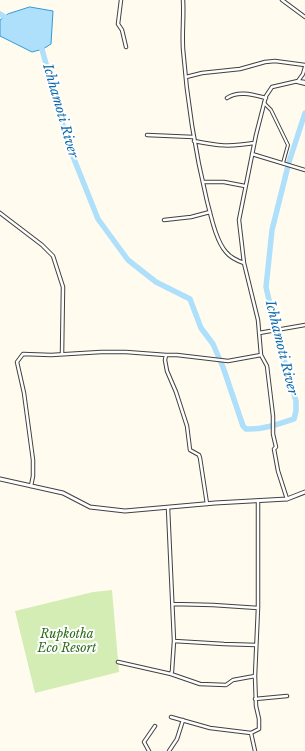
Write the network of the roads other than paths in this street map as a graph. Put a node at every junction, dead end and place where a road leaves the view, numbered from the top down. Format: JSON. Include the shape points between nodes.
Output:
{"nodes":[{"id":1,"x":121,"y":0,"type":"edge"},
{"id":2,"x":183,"y":0,"type":"edge"},
{"id":3,"x":282,"y":0,"type":"edge"},
{"id":4,"x":305,"y":17,"type":"edge"},
{"id":5,"x":126,"y":47,"type":"dead end"},
{"id":6,"x":305,"y":66,"type":"edge"},
{"id":7,"x":186,"y":77,"type":"junction"},
{"id":8,"x":297,"y":81,"type":"junction"},
{"id":9,"x":305,"y":83,"type":"edge"},
{"id":10,"x":227,"y":98,"type":"dead end"},
{"id":11,"x":266,"y":98,"type":"junction"},
{"id":12,"x":264,"y":103,"type":"junction"},
{"id":13,"x":147,"y":135,"type":"dead end"},
{"id":14,"x":194,"y":137,"type":"junction"},
{"id":15,"x":194,"y":141,"type":"junction"},
{"id":16,"x":254,"y":143,"type":"junction"},
{"id":17,"x":252,"y":154,"type":"junction"},
{"id":18,"x":284,"y":163,"type":"junction"},
{"id":19,"x":305,"y":170,"type":"edge"},
{"id":20,"x":203,"y":182,"type":"junction"},
{"id":21,"x":245,"y":186,"type":"junction"},
{"id":22,"x":210,"y":212,"type":"junction"},
{"id":23,"x":0,"y":213,"type":"edge"},
{"id":24,"x":164,"y":220,"type":"dead end"},
{"id":25,"x":244,"y":263,"type":"junction"},
{"id":26,"x":305,"y":325,"type":"edge"},
{"id":27,"x":259,"y":333,"type":"junction"},
{"id":28,"x":62,"y":354,"type":"junction"},
{"id":29,"x":166,"y":355,"type":"junction"},
{"id":30,"x":261,"y":355,"type":"junction"},
{"id":31,"x":0,"y":479,"type":"edge"},
{"id":32,"x":31,"y":486,"type":"junction"},
{"id":33,"x":305,"y":492,"type":"edge"},
{"id":34,"x":287,"y":499,"type":"junction"},
{"id":35,"x":258,"y":501,"type":"junction"},
{"id":36,"x":207,"y":504,"type":"junction"},
{"id":37,"x":168,"y":508,"type":"junction"},
{"id":38,"x":173,"y":604,"type":"junction"},
{"id":39,"x":258,"y":608,"type":"junction"},
{"id":40,"x":174,"y":641,"type":"junction"},
{"id":41,"x":256,"y":645,"type":"junction"},
{"id":42,"x":118,"y":662,"type":"dead end"},
{"id":43,"x":171,"y":674,"type":"junction"},
{"id":44,"x":255,"y":676,"type":"junction"},
{"id":45,"x":288,"y":696,"type":"dead end"},
{"id":46,"x":255,"y":698,"type":"junction"},
{"id":47,"x":171,"y":717,"type":"dead end"},
{"id":48,"x":183,"y":720,"type":"junction"},
{"id":49,"x":155,"y":726,"type":"dead end"},
{"id":50,"x":252,"y":733,"type":"junction"},
{"id":51,"x":150,"y":751,"type":"edge"},
{"id":52,"x":169,"y":751,"type":"edge"},
{"id":53,"x":254,"y":751,"type":"edge"}],
"edges":[{"from":1,"to":5,"type":"street","via":[[118,24]]},
{"from":2,"to":7,"type":"street"},
{"from":3,"to":4,"type":"street"},
{"from":6,"to":7,"type":"street","via":[[275,61]]},
{"from":6,"to":8,"type":"street"},
{"from":7,"to":14,"type":"street"},
{"from":8,"to":9,"type":"street"},
{"from":8,"to":11,"type":"street","via":[[272,88]]},
{"from":10,"to":11,"type":"street","via":[[240,94]]},
{"from":11,"to":12,"type":"street"},
{"from":12,"to":16,"type":"street"},
{"from":12,"to":18,"type":"street","via":[[271,110],[288,145]]},
{"from":13,"to":14,"type":"street"},
{"from":14,"to":15,"type":"street"},
{"from":15,"to":16,"type":"street","via":[[227,146]]},
{"from":15,"to":20,"type":"street"},
{"from":16,"to":17,"type":"street"},
{"from":17,"to":18,"type":"street"},
{"from":17,"to":21,"type":"street"},
{"from":18,"to":19,"type":"street"},
{"from":20,"to":21,"type":"street"},
{"from":20,"to":22,"type":"street"},
{"from":21,"to":25,"type":"street","via":[[239,220]]},
{"from":22,"to":24,"type":"street"},
{"from":22,"to":25,"type":"street","via":[[218,238],[226,252]]},
{"from":23,"to":28,"type":"street","via":[[42,244],[53,256],[63,286]]},
{"from":25,"to":27,"type":"street"},
{"from":26,"to":27,"type":"street"},
{"from":27,"to":30,"type":"street"},
{"from":28,"to":29,"type":"street","via":[[126,352]]},
{"from":28,"to":32,"type":"street","via":[[26,353],[18,360],[33,460]]},
{"from":29,"to":30,"type":"street","via":[[228,361]]},
{"from":29,"to":36,"type":"street","via":[[167,371],[187,426],[190,450],[200,458]]},
{"from":30,"to":34,"type":"street","via":[[266,366],[273,416],[272,428],[276,447],[274,457]]},
{"from":31,"to":32,"type":"street"},
{"from":32,"to":37,"type":"street","via":[[63,493],[90,507],[126,511]]},
{"from":33,"to":34,"type":"street"},
{"from":34,"to":35,"type":"street"},
{"from":35,"to":36,"type":"street"},
{"from":35,"to":39,"type":"street"},
{"from":36,"to":37,"type":"street"},
{"from":37,"to":38,"type":"street"},
{"from":38,"to":39,"type":"street"},
{"from":38,"to":40,"type":"street"},
{"from":39,"to":41,"type":"street"},
{"from":40,"to":41,"type":"street"},
{"from":40,"to":43,"type":"street"},
{"from":41,"to":44,"type":"street"},
{"from":42,"to":43,"type":"street"},
{"from":43,"to":44,"type":"street","via":[[200,684],[226,685],[233,680]]},
{"from":44,"to":46,"type":"street"},
{"from":45,"to":46,"type":"street"},
{"from":46,"to":50,"type":"street","via":[[259,729]]},
{"from":47,"to":48,"type":"street"},
{"from":48,"to":50,"type":"street","via":[[210,728]]},
{"from":48,"to":52,"type":"street","via":[[177,740]]},
{"from":49,"to":51,"type":"street","via":[[144,741]]},
{"from":50,"to":53,"type":"street"}]}
